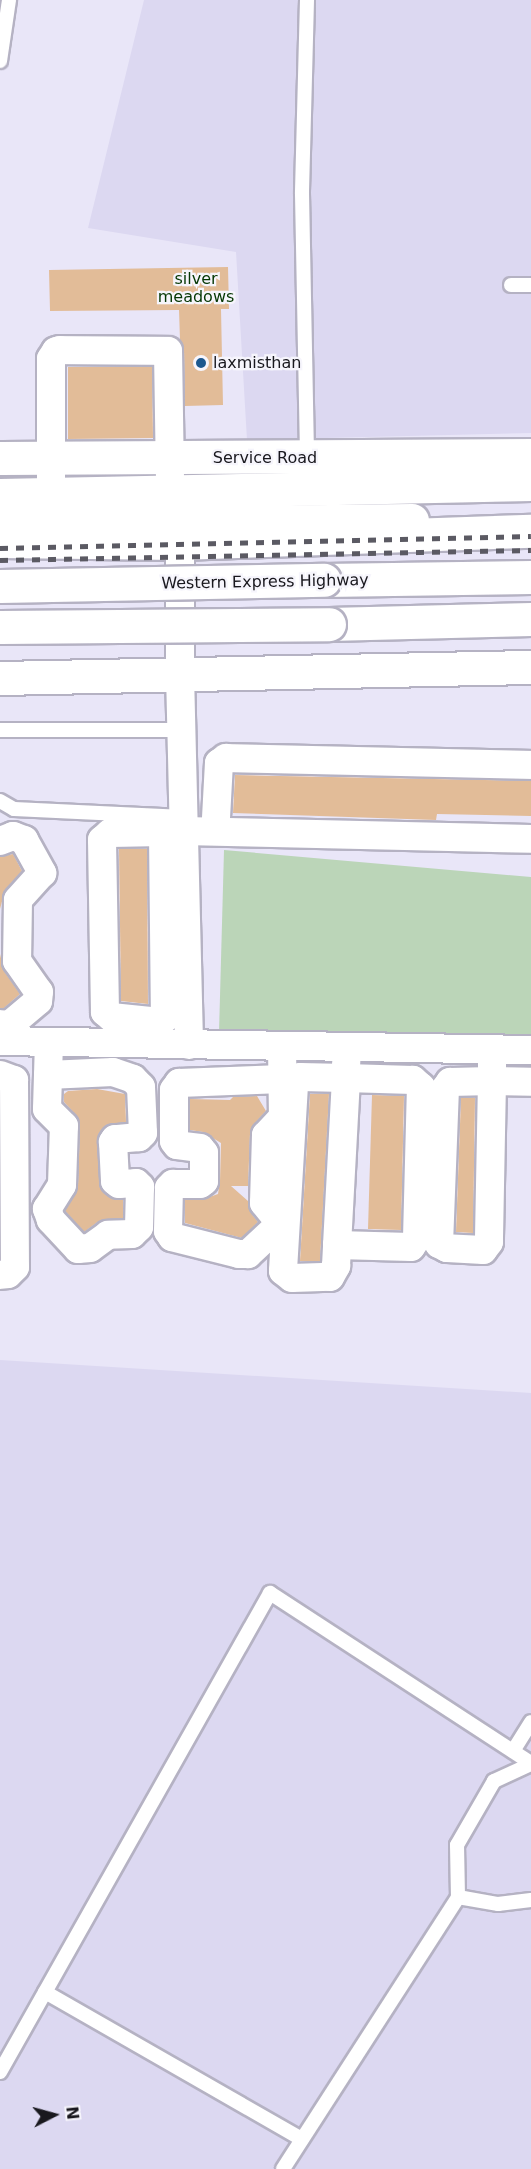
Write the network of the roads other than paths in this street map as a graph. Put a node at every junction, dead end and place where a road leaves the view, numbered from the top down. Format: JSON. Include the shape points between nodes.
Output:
{"nodes":[{"id":1,"x":9,"y":0,"type":"edge"},
{"id":2,"x":307,"y":0,"type":"edge"},
{"id":3,"x":0,"y":61,"type":"edge"},
{"id":4,"x":511,"y":285,"type":"dead end"},
{"id":5,"x":531,"y":285,"type":"edge"},
{"id":6,"x":51,"y":452,"type":"junction"},
{"id":7,"x":171,"y":453,"type":"junction"},
{"id":8,"x":531,"y":455,"type":"edge"},
{"id":9,"x":0,"y":458,"type":"edge"},
{"id":10,"x":257,"y":458,"type":"junction"},
{"id":11,"x":307,"y":458,"type":"junction"},
{"id":12,"x":531,"y":484,"type":"edge"},
{"id":13,"x":258,"y":489,"type":"junction"},
{"id":14,"x":170,"y":491,"type":"junction"},
{"id":15,"x":51,"y":494,"type":"junction"},
{"id":16,"x":0,"y":495,"type":"edge"},
{"id":17,"x":531,"y":517,"type":"edge"},
{"id":18,"x":0,"y":525,"type":"edge"},
{"id":19,"x":531,"y":531,"type":"edge"},
{"id":20,"x":0,"y":541,"type":"edge"},
{"id":21,"x":180,"y":543,"type":"junction"},
{"id":22,"x":531,"y":577,"type":"edge"},
{"id":23,"x":0,"y":586,"type":"edge"},
{"id":24,"x":531,"y":619,"type":"edge"},
{"id":25,"x":0,"y":627,"type":"edge"},
{"id":26,"x":531,"y":667,"type":"edge"},
{"id":27,"x":180,"y":674,"type":"junction"},
{"id":28,"x":0,"y":678,"type":"edge"},
{"id":29,"x":0,"y":730,"type":"edge"},
{"id":30,"x":182,"y":730,"type":"junction"},
{"id":31,"x":531,"y":765,"type":"edge"},
{"id":32,"x":0,"y":801,"type":"edge"},
{"id":33,"x":216,"y":818,"type":"junction"},
{"id":34,"x":531,"y":824,"type":"edge"},
{"id":35,"x":177,"y":827,"type":"junction"},
{"id":36,"x":531,"y":839,"type":"edge"},
{"id":37,"x":0,"y":841,"type":"edge"},
{"id":38,"x":0,"y":1024,"type":"edge"},
{"id":39,"x":0,"y":1041,"type":"edge"},
{"id":40,"x":49,"y":1042,"type":"junction"},
{"id":41,"x":189,"y":1045,"type":"junction"},
{"id":42,"x":282,"y":1046,"type":"junction"},
{"id":43,"x":347,"y":1047,"type":"junction"},
{"id":44,"x":492,"y":1050,"type":"junction"},
{"id":45,"x":531,"y":1050,"type":"edge"},
{"id":46,"x":0,"y":1075,"type":"edge"},
{"id":47,"x":48,"y":1075,"type":"junction"},
{"id":48,"x":346,"y":1078,"type":"junction"},
{"id":49,"x":282,"y":1079,"type":"junction"},
{"id":50,"x":492,"y":1081,"type":"junction"},
{"id":51,"x":531,"y":1082,"type":"edge"},
{"id":52,"x":337,"y":1245,"type":"junction"},
{"id":53,"x":0,"y":1275,"type":"edge"},
{"id":54,"x":531,"y":1722,"type":"edge"},
{"id":55,"x":513,"y":1751,"type":"junction"},
{"id":56,"x":531,"y":1764,"type":"edge"},
{"id":57,"x":458,"y":1897,"type":"junction"},
{"id":58,"x":531,"y":1900,"type":"edge"},
{"id":59,"x":45,"y":1992,"type":"junction"},
{"id":60,"x":0,"y":2072,"type":"edge"},
{"id":61,"x":302,"y":2139,"type":"junction"},
{"id":62,"x":283,"y":2169,"type":"edge"}],
"edges":[{"from":1,"to":3,"type":"lane"},
{"from":2,"to":11,"type":"lane","via":[[302,194]]},
{"from":4,"to":5,"type":"lane"},
{"from":6,"to":7,"type":"main road","name":"Service Road"},
{"from":6,"to":7,"type":"street","via":[[51,359],[60,350],[168,351]]},
{"from":6,"to":9,"type":"main road","name":"Service Road"},
{"from":6,"to":15,"type":"street"},
{"from":7,"to":10,"type":"main road","name":"Service Road"},
{"from":7,"to":14,"type":"street"},
{"from":8,"to":11,"type":"main road","name":"Service Road"},
{"from":10,"to":11,"type":"main road","name":"Service Road"},
{"from":10,"to":13,"type":"main road"},
{"from":12,"to":13,"type":"main road"},
{"from":13,"to":14,"type":"main road"},
{"from":14,"to":15,"type":"main road"},
{"from":15,"to":16,"type":"main road"},
{"from":17,"to":18,"type":"main road"},
{"from":19,"to":21,"type":"main road"},
{"from":20,"to":21,"type":"main road"},
{"from":21,"to":27,"type":"street"},
{"from":22,"to":23,"type":"main road","name":"Western Express Highway","bridge":true},
{"from":24,"to":25,"type":"main road","bridge":true},
{"from":26,"to":27,"type":"main road"},
{"from":27,"to":28,"type":"main road"},
{"from":27,"to":30,"type":"street"},
{"from":29,"to":30,"type":"lane"},
{"from":30,"to":35,"type":"street"},
{"from":31,"to":33,"type":"street","via":[[226,758],[219,763]]},
{"from":32,"to":35,"type":"lane","via":[[14,809]]},
{"from":33,"to":34,"type":"street"},
{"from":33,"to":35,"type":"street"},
{"from":35,"to":35,"type":"street","via":[[110,833],[102,840],[105,1012],[111,1017],[160,1022],[165,1018]]},
{"from":35,"to":36,"type":"street"},
{"from":35,"to":41,"type":"street"},
{"from":37,"to":38,"type":"street","via":[[13,836],[24,840],[42,873],[18,900],[17,961],[39,992],[38,1001],[9,1026]]},
{"from":39,"to":40,"type":"street"},
{"from":40,"to":41,"type":"street"},
{"from":40,"to":47,"type":"street"},
{"from":41,"to":42,"type":"street"},
{"from":42,"to":43,"type":"street"},
{"from":42,"to":49,"type":"street"},
{"from":43,"to":44,"type":"street"},
{"from":43,"to":48,"type":"street"},
{"from":44,"to":45,"type":"street"},
{"from":44,"to":50,"type":"street"},
{"from":46,"to":53,"type":"street","via":[[14,1080],[15,1267]]},
{"from":47,"to":47,"type":"street","via":[[47,1109],[64,1126],[62,1185],[47,1209],[51,1220],[78,1249],[90,1248],[108,1235],[132,1234],[139,1227],[140,1188],[115,1181],[113,1142],[143,1133],[141,1087],[133,1078],[113,1072]]},
{"from":48,"to":52,"type":"street"},
{"from":48,"to":52,"type":"street","via":[[413,1080],[422,1087],[417,1238],[411,1247]]},
{"from":48,"to":52,"type":"street","via":[[300,1077],[294,1085],[283,1271],[292,1278],[330,1277],[336,1266]]},
{"from":49,"to":49,"type":"street","via":[[283,1117],[266,1135],[264,1203],[276,1218],[277,1227],[248,1254],[172,1237],[168,1231],[169,1188],[173,1184],[204,1181],[204,1153],[200,1148],[177,1145],[174,1141],[174,1090],[179,1083]]},
{"from":50,"to":50,"type":"street","via":[[489,1242],[483,1250],[447,1248],[439,1244],[445,1089],[450,1082]]},
{"from":50,"to":51,"type":"street"},
{"from":54,"to":55,"type":"lane"},
{"from":55,"to":56,"type":"lane"},
{"from":55,"to":59,"type":"lane","via":[[270,1593]]},
{"from":56,"to":57,"type":"lane","via":[[494,1781],[457,1845]]},
{"from":57,"to":58,"type":"lane","via":[[498,1904]]},
{"from":57,"to":61,"type":"lane"},
{"from":59,"to":60,"type":"lane"},
{"from":59,"to":61,"type":"lane"},
{"from":61,"to":62,"type":"lane"}]}
